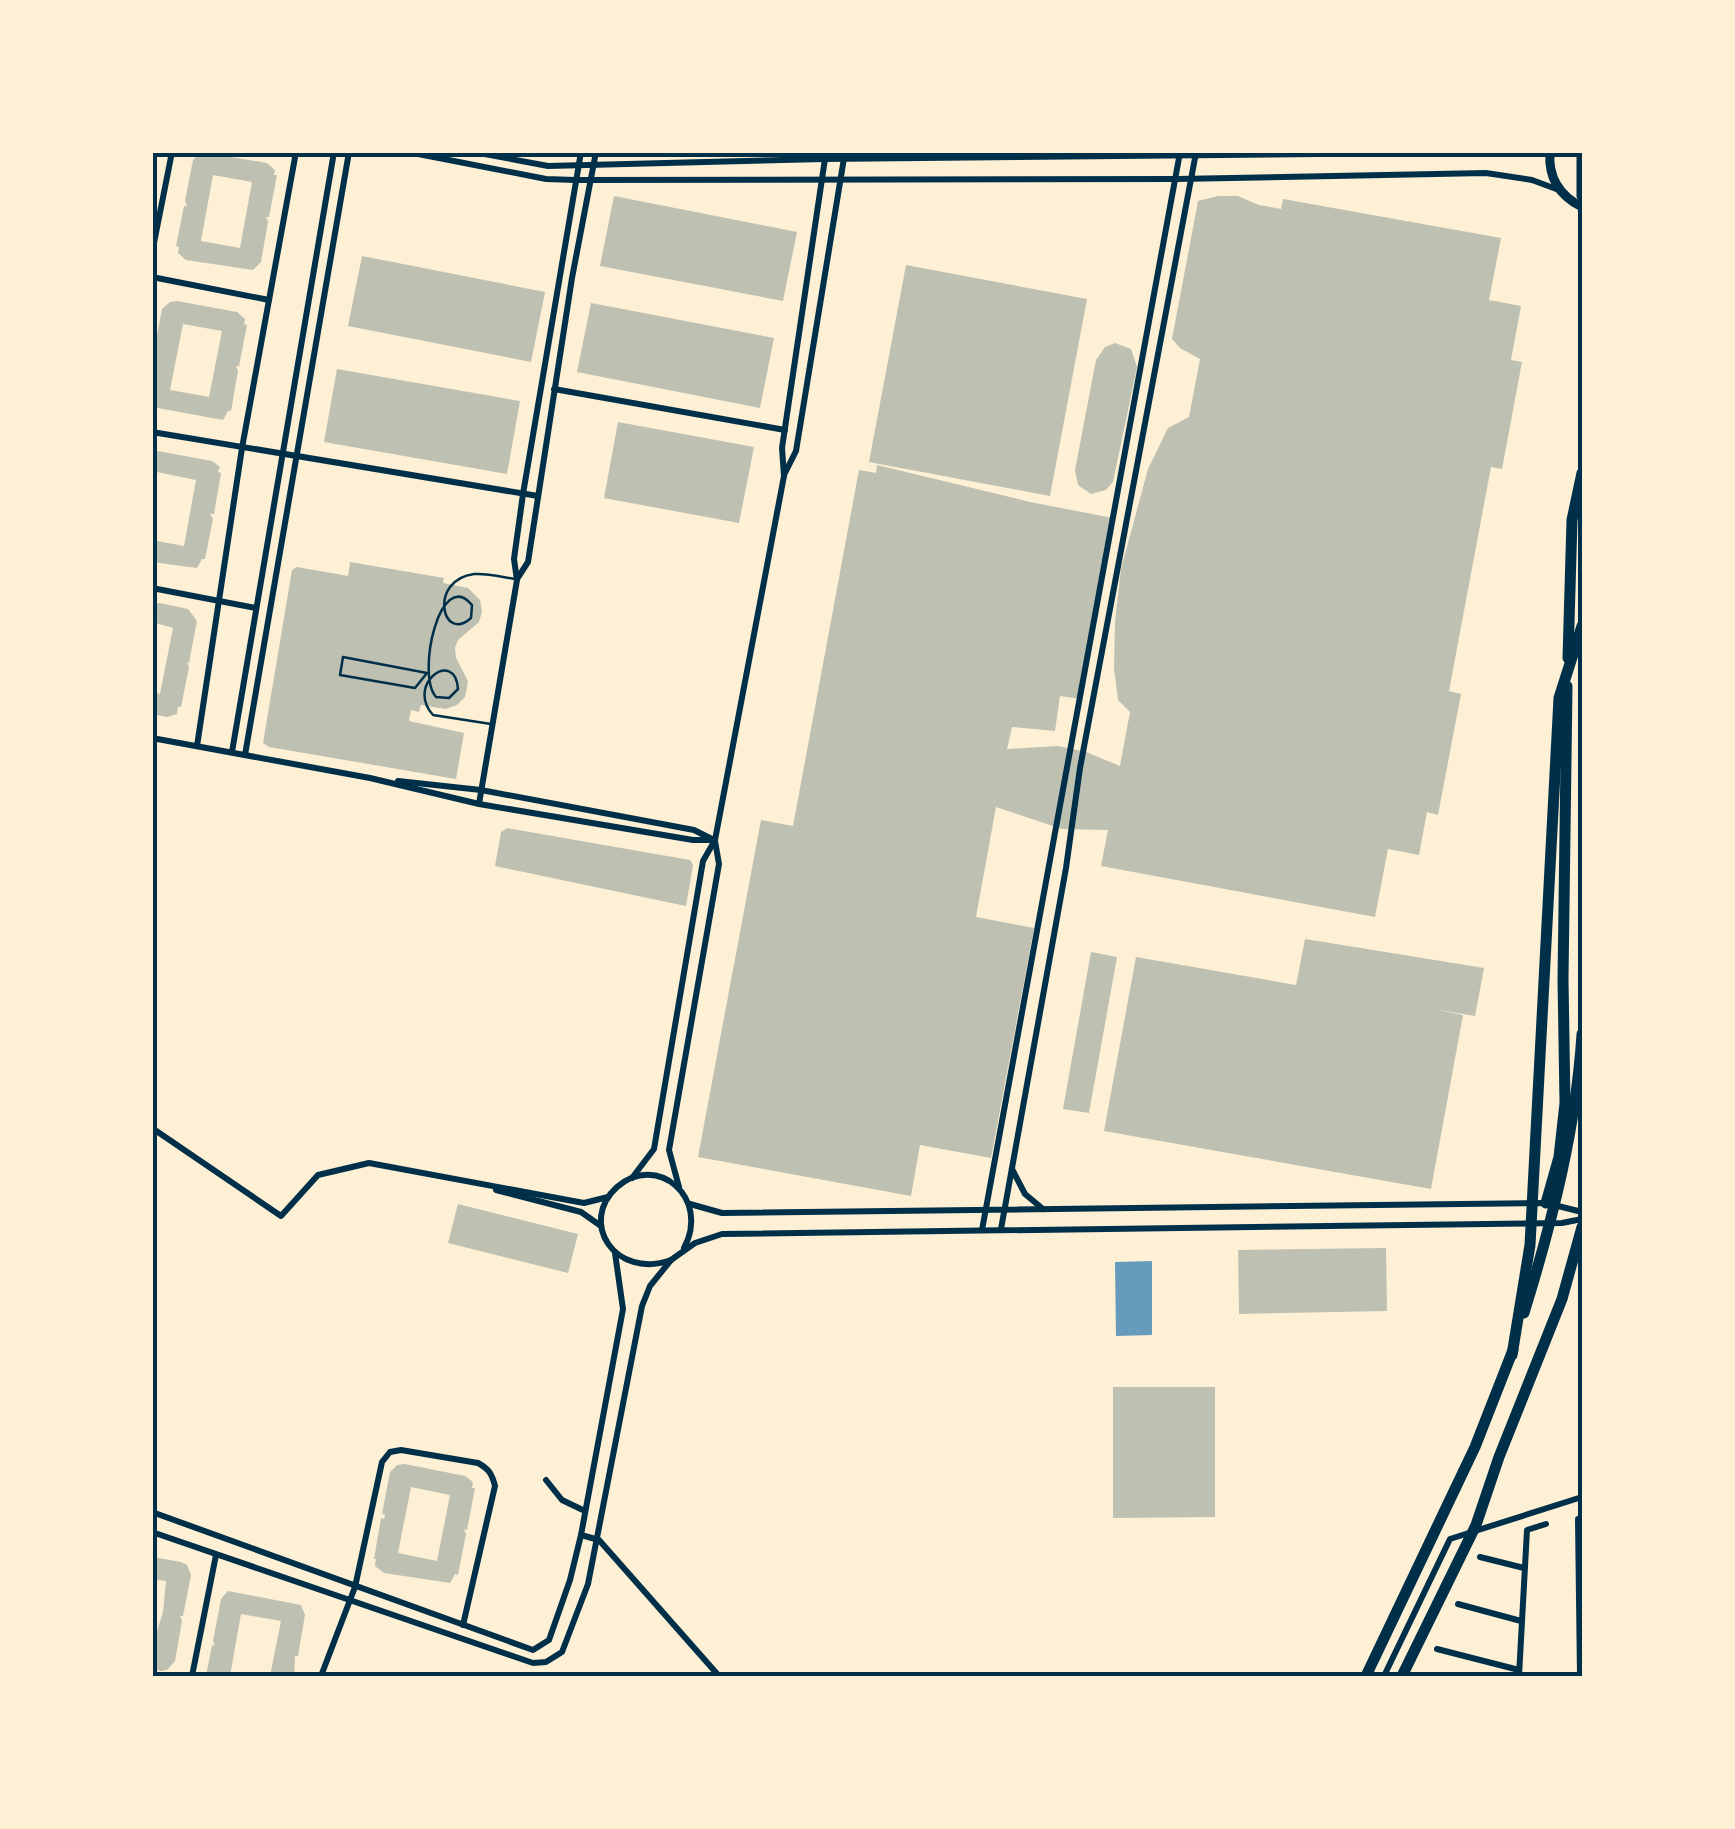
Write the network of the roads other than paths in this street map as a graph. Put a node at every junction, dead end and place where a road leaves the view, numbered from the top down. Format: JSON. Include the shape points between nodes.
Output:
{"nodes":[{"id":1,"x":172,"y":152,"type":"edge"},
{"id":2,"x":296,"y":152,"type":"edge"},
{"id":3,"x":334,"y":152,"type":"edge"},
{"id":4,"x":349,"y":152,"type":"edge"},
{"id":5,"x":408,"y":152,"type":"edge"},
{"id":6,"x":474,"y":152,"type":"edge"},
{"id":7,"x":581,"y":152,"type":"edge"},
{"id":8,"x":596,"y":152,"type":"edge"},
{"id":9,"x":1512,"y":152,"type":"edge"},
{"id":10,"x":1550,"y":152,"type":"edge"},
{"id":11,"x":1582,"y":152,"type":"edge"},
{"id":12,"x":825,"y":156,"type":"edge"},
{"id":13,"x":844,"y":156,"type":"edge"},
{"id":14,"x":1180,"y":158,"type":"junction"},
{"id":15,"x":1195,"y":158,"type":"junction"},
{"id":16,"x":594,"y":165,"type":"junction"},
{"id":17,"x":578,"y":166,"type":"junction"},
{"id":18,"x":821,"y":179,"type":"junction"},
{"id":19,"x":1177,"y":179,"type":"junction"},
{"id":20,"x":1194,"y":179,"type":"junction"},
{"id":21,"x":575,"y":180,"type":"junction"},
{"id":22,"x":592,"y":180,"type":"junction"},
{"id":23,"x":838,"y":180,"type":"junction"},
{"id":24,"x":1560,"y":191,"type":"junction"},
{"id":25,"x":1582,"y":196,"type":"edge"},
{"id":26,"x":1582,"y":208,"type":"edge"},
{"id":27,"x":152,"y":253,"type":"edge"},
{"id":28,"x":152,"y":277,"type":"edge"},
{"id":29,"x":269,"y":300,"type":"junction"},
{"id":30,"x":800,"y":323,"type":"junction"},
{"id":31,"x":816,"y":326,"type":"junction"},
{"id":32,"x":302,"y":344,"type":"junction"},
{"id":33,"x":315,"y":346,"type":"junction"},
{"id":34,"x":554,"y":389,"type":"junction"},
{"id":35,"x":785,"y":430,"type":"junction"},
{"id":36,"x":152,"y":432,"type":"edge"},
{"id":37,"x":800,"y":433,"type":"junction"},
{"id":38,"x":242,"y":448,"type":"junction"},
{"id":39,"x":283,"y":454,"type":"junction"},
{"id":40,"x":296,"y":456,"type":"junction"},
{"id":41,"x":1582,"y":473,"type":"edge"},
{"id":42,"x":784,"y":476,"type":"junction"},
{"id":43,"x":523,"y":494,"type":"junction"},
{"id":44,"x":538,"y":496,"type":"junction"},
{"id":45,"x":517,"y":580,"type":"junction"},
{"id":46,"x":152,"y":588,"type":"edge"},
{"id":47,"x":219,"y":602,"type":"junction"},
{"id":48,"x":256,"y":608,"type":"junction"},
{"id":49,"x":1582,"y":626,"type":"edge"},
{"id":50,"x":428,"y":673,"type":"junction"},
{"id":51,"x":492,"y":724,"type":"junction"},
{"id":52,"x":152,"y":738,"type":"edge"},
{"id":53,"x":197,"y":746,"type":"junction"},
{"id":54,"x":232,"y":752,"type":"junction"},
{"id":55,"x":244,"y":755,"type":"junction"},
{"id":56,"x":370,"y":778,"type":"junction"},
{"id":57,"x":481,"y":790,"type":"junction"},
{"id":58,"x":479,"y":804,"type":"junction"},
{"id":59,"x":715,"y":840,"type":"junction"},
{"id":60,"x":1582,"y":1034,"type":"edge"},
{"id":61,"x":1566,"y":1042,"type":"junction"},
{"id":62,"x":1582,"y":1108,"type":"edge"},
{"id":63,"x":152,"y":1128,"type":"edge"},
{"id":64,"x":1012,"y":1169,"type":"junction"},
{"id":65,"x":632,"y":1178,"type":"junction"},
{"id":66,"x":479,"y":1185,"type":"junction"},
{"id":67,"x":678,"y":1188,"type":"junction"},
{"id":68,"x":608,"y":1198,"type":"junction"},
{"id":69,"x":1546,"y":1203,"type":"junction"},
{"id":70,"x":690,"y":1204,"type":"junction"},
{"id":71,"x":983,"y":1210,"type":"junction"},
{"id":72,"x":1004,"y":1210,"type":"junction"},
{"id":73,"x":1044,"y":1210,"type":"junction"},
{"id":74,"x":1582,"y":1215,"type":"edge"},
{"id":75,"x":602,"y":1226,"type":"junction"},
{"id":76,"x":1582,"y":1227,"type":"edge"},
{"id":77,"x":982,"y":1230,"type":"junction"},
{"id":78,"x":1001,"y":1230,"type":"junction"},
{"id":79,"x":683,"y":1250,"type":"junction"},
{"id":80,"x":615,"y":1254,"type":"junction"},
{"id":81,"x":670,"y":1260,"type":"junction"},
{"id":82,"x":1512,"y":1355,"type":"junction"},
{"id":83,"x":608,"y":1391,"type":"junction"},
{"id":84,"x":624,"y":1394,"type":"junction"},
{"id":85,"x":546,"y":1480,"type":"dead end"},
{"id":86,"x":1582,"y":1496,"type":"edge"},
{"id":87,"x":585,"y":1511,"type":"junction"},
{"id":88,"x":152,"y":1512,"type":"edge"},
{"id":89,"x":1582,"y":1518,"type":"edge"},
{"id":90,"x":1546,"y":1524,"type":"dead end"},
{"id":91,"x":152,"y":1532,"type":"edge"},
{"id":92,"x":581,"y":1535,"type":"junction"},
{"id":93,"x":598,"y":1540,"type":"junction"},
{"id":94,"x":216,"y":1555,"type":"junction"},
{"id":95,"x":1480,"y":1557,"type":"dead end"},
{"id":96,"x":1524,"y":1568,"type":"junction"},
{"id":97,"x":355,"y":1587,"type":"junction"},
{"id":98,"x":350,"y":1602,"type":"junction"},
{"id":99,"x":1458,"y":1604,"type":"dead end"},
{"id":100,"x":1522,"y":1621,"type":"junction"},
{"id":101,"x":464,"y":1625,"type":"junction"},
{"id":102,"x":542,"y":1646,"type":"junction"},
{"id":103,"x":1437,"y":1649,"type":"dead end"},
{"id":104,"x":546,"y":1662,"type":"junction"},
{"id":105,"x":1519,"y":1673,"type":"edge"},
{"id":106,"x":192,"y":1676,"type":"edge"},
{"id":107,"x":321,"y":1676,"type":"edge"},
{"id":108,"x":719,"y":1676,"type":"edge"},
{"id":109,"x":1366,"y":1676,"type":"edge"},
{"id":110,"x":1384,"y":1676,"type":"edge"},
{"id":111,"x":1402,"y":1676,"type":"edge"},
{"id":112,"x":1580,"y":1676,"type":"edge"}],
"edges":[{"from":1,"to":27,"type":"street"},
{"from":2,"to":29,"type":"street"},
{"from":3,"to":32,"type":"street"},
{"from":4,"to":33,"type":"street"},
{"from":5,"to":21,"type":"street"},
{"from":6,"to":17,"type":"street"},
{"from":7,"to":17,"type":"street"},
{"from":8,"to":16,"type":"street"},
{"from":9,"to":15,"type":"street"},
{"from":10,"to":24,"type":"main road"},
{"from":11,"to":25,"type":"highway"},
{"from":12,"to":13,"type":"street"},
{"from":12,"to":16,"type":"street"},
{"from":12,"to":18,"type":"street"},
{"from":13,"to":14,"type":"street"},
{"from":13,"to":23,"type":"street"},
{"from":14,"to":15,"type":"street"},
{"from":14,"to":19,"type":"street"},
{"from":15,"to":20,"type":"street"},
{"from":16,"to":17,"type":"street"},
{"from":16,"to":22,"type":"street"},
{"from":17,"to":21,"type":"street"},
{"from":18,"to":22,"type":"street"},
{"from":18,"to":23,"type":"street"},
{"from":18,"to":30,"type":"street"},
{"from":19,"to":20,"type":"street"},
{"from":19,"to":23,"type":"street"},
{"from":19,"to":71,"type":"street"},
{"from":20,"to":24,"type":"street","via":[[1486,174]]},
{"from":20,"to":64,"type":"street","via":[[1080,768]]},
{"from":21,"to":22,"type":"street"},
{"from":21,"to":43,"type":"street"},
{"from":22,"to":34,"type":"street"},
{"from":23,"to":31,"type":"street"},
{"from":24,"to":26,"type":"main road"},
{"from":28,"to":29,"type":"street"},
{"from":29,"to":38,"type":"street"},
{"from":30,"to":31,"type":"street"},
{"from":30,"to":35,"type":"street"},
{"from":31,"to":37,"type":"street"},
{"from":32,"to":33,"type":"street"},
{"from":32,"to":39,"type":"street"},
{"from":33,"to":40,"type":"street"},
{"from":34,"to":35,"type":"street"},
{"from":34,"to":44,"type":"street"},
{"from":35,"to":37,"type":"lane"},
{"from":35,"to":42,"type":"street"},
{"from":36,"to":38,"type":"street"},
{"from":37,"to":42,"type":"street"},
{"from":38,"to":39,"type":"street"},
{"from":38,"to":47,"type":"street"},
{"from":39,"to":40,"type":"street"},
{"from":39,"to":48,"type":"street"},
{"from":40,"to":43,"type":"street"},
{"from":40,"to":55,"type":"street"},
{"from":41,"to":61,"type":"highway","via":[[1568,592]]},
{"from":42,"to":59,"type":"street"},
{"from":43,"to":44,"type":"street"},
{"from":43,"to":45,"type":"street"},
{"from":44,"to":45,"type":"street","via":[[528,562]]},
{"from":45,"to":50,"type":"lane","via":[[478,573],[451,584],[444,596],[444,612],[448,620],[460,625],[473,614],[466,598],[454,597],[447,603],[436,617]]},
{"from":45,"to":51,"type":"street"},
{"from":46,"to":47,"type":"street"},
{"from":47,"to":48,"type":"street"},
{"from":47,"to":53,"type":"street"},
{"from":48,"to":54,"type":"street"},
{"from":49,"to":82,"type":"highway","via":[[1559,698],[1530,1245]]},
{"from":50,"to":50,"type":"lane","via":[[343,657],[340,675],[415,688]]},
{"from":50,"to":51,"type":"lane","via":[[429,686],[430,690],[436,697],[453,696],[458,684],[447,670],[434,674],[431,677],[425,686],[428,712]]},
{"from":51,"to":57,"type":"street"},
{"from":52,"to":53,"type":"street"},
{"from":53,"to":54,"type":"street"},
{"from":54,"to":55,"type":"street"},
{"from":55,"to":56,"type":"street"},
{"from":56,"to":57,"type":"street"},
{"from":56,"to":58,"type":"street"},
{"from":57,"to":58,"type":"street"},
{"from":57,"to":59,"type":"street","via":[[694,830]]},
{"from":58,"to":59,"type":"street"},
{"from":59,"to":65,"type":"street","via":[[703,861],[654,1149]]},
{"from":59,"to":67,"type":"street","via":[[719,864],[669,1150]]},
{"from":60,"to":82,"type":"highway","via":[[1550,1227]]},
{"from":61,"to":62,"type":"highway"},
{"from":61,"to":69,"type":"highway","via":[[1561,1139]]},
{"from":63,"to":66,"type":"street","via":[[281,1216],[318,1175],[352,1165],[389,1164]]},
{"from":64,"to":72,"type":"street"},
{"from":64,"to":73,"type":"street","via":[[1025,1194]]},
{"from":65,"to":67,"type":"street","via":[[664,1179]]},
{"from":65,"to":68,"type":"street"},
{"from":66,"to":68,"type":"street","via":[[584,1203]]},
{"from":66,"to":75,"type":"street","via":[[581,1212]]},
{"from":67,"to":70,"type":"street"},
{"from":68,"to":75,"type":"street"},
{"from":69,"to":73,"type":"street"},
{"from":69,"to":74,"type":"street"},
{"from":70,"to":71,"type":"street","via":[[722,1213]]},
{"from":70,"to":79,"type":"street","via":[[691,1235]]},
{"from":71,"to":72,"type":"street"},
{"from":71,"to":77,"type":"street"},
{"from":72,"to":73,"type":"street"},
{"from":72,"to":78,"type":"street"},
{"from":74,"to":78,"type":"street","via":[[1562,1224]]},
{"from":75,"to":80,"type":"street"},
{"from":76,"to":111,"type":"highway","via":[[1562,1299],[1476,1525]]},
{"from":77,"to":78,"type":"street"},
{"from":77,"to":79,"type":"street","via":[[722,1234]]},
{"from":79,"to":81,"type":"street"},
{"from":80,"to":81,"type":"street","via":[[641,1266]]},
{"from":80,"to":83,"type":"street","via":[[624,1309]]},
{"from":81,"to":84,"type":"street","via":[[642,1306]]},
{"from":82,"to":109,"type":"highway"},
{"from":83,"to":84,"type":"street"},
{"from":83,"to":87,"type":"street"},
{"from":84,"to":93,"type":"street"},
{"from":85,"to":87,"type":"street","via":[[562,1500]]},
{"from":86,"to":110,"type":"street","via":[[1450,1539]]},
{"from":87,"to":92,"type":"street"},
{"from":88,"to":97,"type":"street"},
{"from":89,"to":112,"type":"street"},
{"from":90,"to":96,"type":"street","via":[[1526,1530]]},
{"from":91,"to":94,"type":"street"},
{"from":92,"to":93,"type":"street"},
{"from":92,"to":102,"type":"street"},
{"from":93,"to":104,"type":"street","via":[[562,1652]]},
{"from":93,"to":108,"type":"street"},
{"from":94,"to":98,"type":"street"},
{"from":94,"to":106,"type":"street"},
{"from":95,"to":96,"type":"street"},
{"from":96,"to":100,"type":"street"},
{"from":97,"to":98,"type":"street"},
{"from":97,"to":101,"type":"street"},
{"from":97,"to":101,"type":"street","via":[[384,1457],[401,1450],[478,1463],[488,1468],[494,1486]]},
{"from":98,"to":104,"type":"street"},
{"from":98,"to":107,"type":"street"},
{"from":99,"to":100,"type":"street"},
{"from":100,"to":105,"type":"street"},
{"from":101,"to":102,"type":"street","via":[[533,1650]]},
{"from":102,"to":104,"type":"street"},
{"from":103,"to":105,"type":"street"}]}
